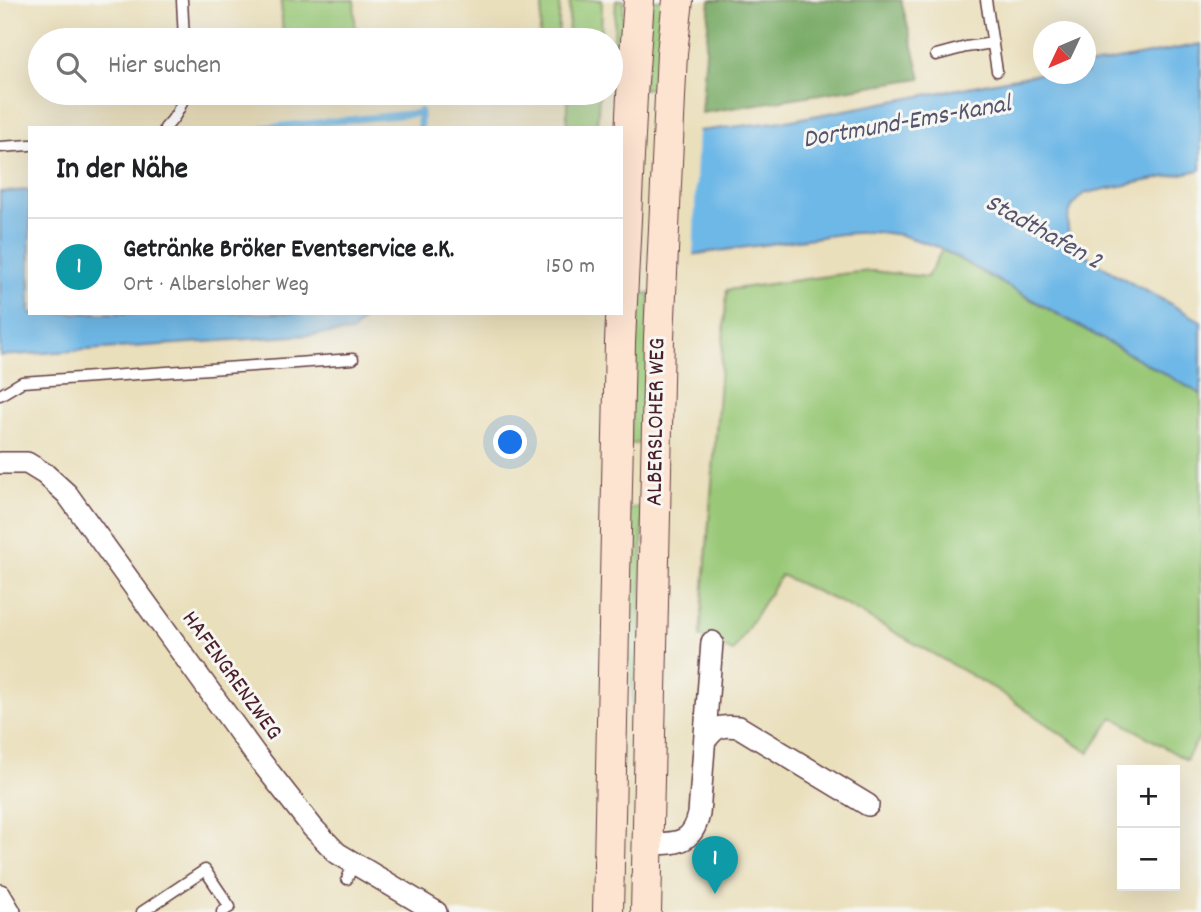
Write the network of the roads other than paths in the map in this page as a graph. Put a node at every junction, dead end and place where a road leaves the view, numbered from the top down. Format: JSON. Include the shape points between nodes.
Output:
{"nodes":[{"id":1,"x":181,"y":0,"type":"edge"},
{"id":2,"x":639,"y":0,"type":"edge"},
{"id":3,"x":678,"y":0,"type":"edge"},
{"id":4,"x":986,"y":0,"type":"edge"},
{"id":5,"x":183,"y":28,"type":"edge"},
{"id":6,"x":993,"y":43,"type":"junction"},
{"id":7,"x":936,"y":55,"type":"dead end"},
{"id":8,"x":997,"y":71,"type":"dead end"},
{"id":9,"x":180,"y":105,"type":"edge"},
{"id":10,"x":166,"y":126,"type":"edge"},
{"id":11,"x":28,"y":145,"type":"edge"},
{"id":12,"x":0,"y":147,"type":"edge"},
{"id":13,"x":623,"y":292,"type":"edge"},
{"id":14,"x":622,"y":315,"type":"edge"},
{"id":15,"x":353,"y":359,"type":"dead end"},
{"id":16,"x":0,"y":395,"type":"edge"},
{"id":17,"x":0,"y":463,"type":"edge"},
{"id":18,"x":712,"y":642,"type":"dead end"},
{"id":19,"x":705,"y":741,"type":"junction"},
{"id":20,"x":868,"y":805,"type":"dead end"},
{"id":21,"x":609,"y":842,"type":"junction"},
{"id":22,"x":647,"y":844,"type":"junction"},
{"id":23,"x":0,"y":895,"type":"edge"},
{"id":24,"x":10,"y":912,"type":"edge"},
{"id":25,"x":142,"y":912,"type":"edge"},
{"id":26,"x":222,"y":912,"type":"edge"},
{"id":27,"x":436,"y":912,"type":"edge"},
{"id":28,"x":608,"y":912,"type":"edge"},
{"id":29,"x":646,"y":912,"type":"edge"}],
"edges":[{"from":1,"to":5,"type":"lane"},
{"from":2,"to":13,"type":"main road","name":"ALBERSLOHER WEG"},
{"from":3,"to":22,"type":"main road","name":"ALBERSLOHER WEG","via":[[662,287]]},
{"from":4,"to":6,"type":"lane"},
{"from":6,"to":7,"type":"lane"},
{"from":6,"to":8,"type":"lane"},
{"from":9,"to":10,"type":"lane"},
{"from":11,"to":12,"type":"lane"},
{"from":14,"to":21,"type":"main road","name":"ALBERSLOHER WEG"},
{"from":15,"to":16,"type":"lane","via":[[22,382]]},
{"from":17,"to":27,"type":"street","name":"HAFENGRENZWEG","via":[[27,463],[67,494],[255,754],[350,871]]},
{"from":18,"to":19,"type":"street"},
{"from":19,"to":20,"type":"street","via":[[724,725],[739,727]]},
{"from":19,"to":22,"type":"street","via":[[696,827],[687,839]]},
{"from":21,"to":22,"type":"main road"},
{"from":21,"to":28,"type":"main road","name":"ALBERSLOHER WEG"},
{"from":22,"to":29,"type":"main road","name":"ALBERSLOHER WEG"},
{"from":23,"to":24,"type":"street"},
{"from":25,"to":26,"type":"lane","via":[[205,870],[230,906]]}]}
